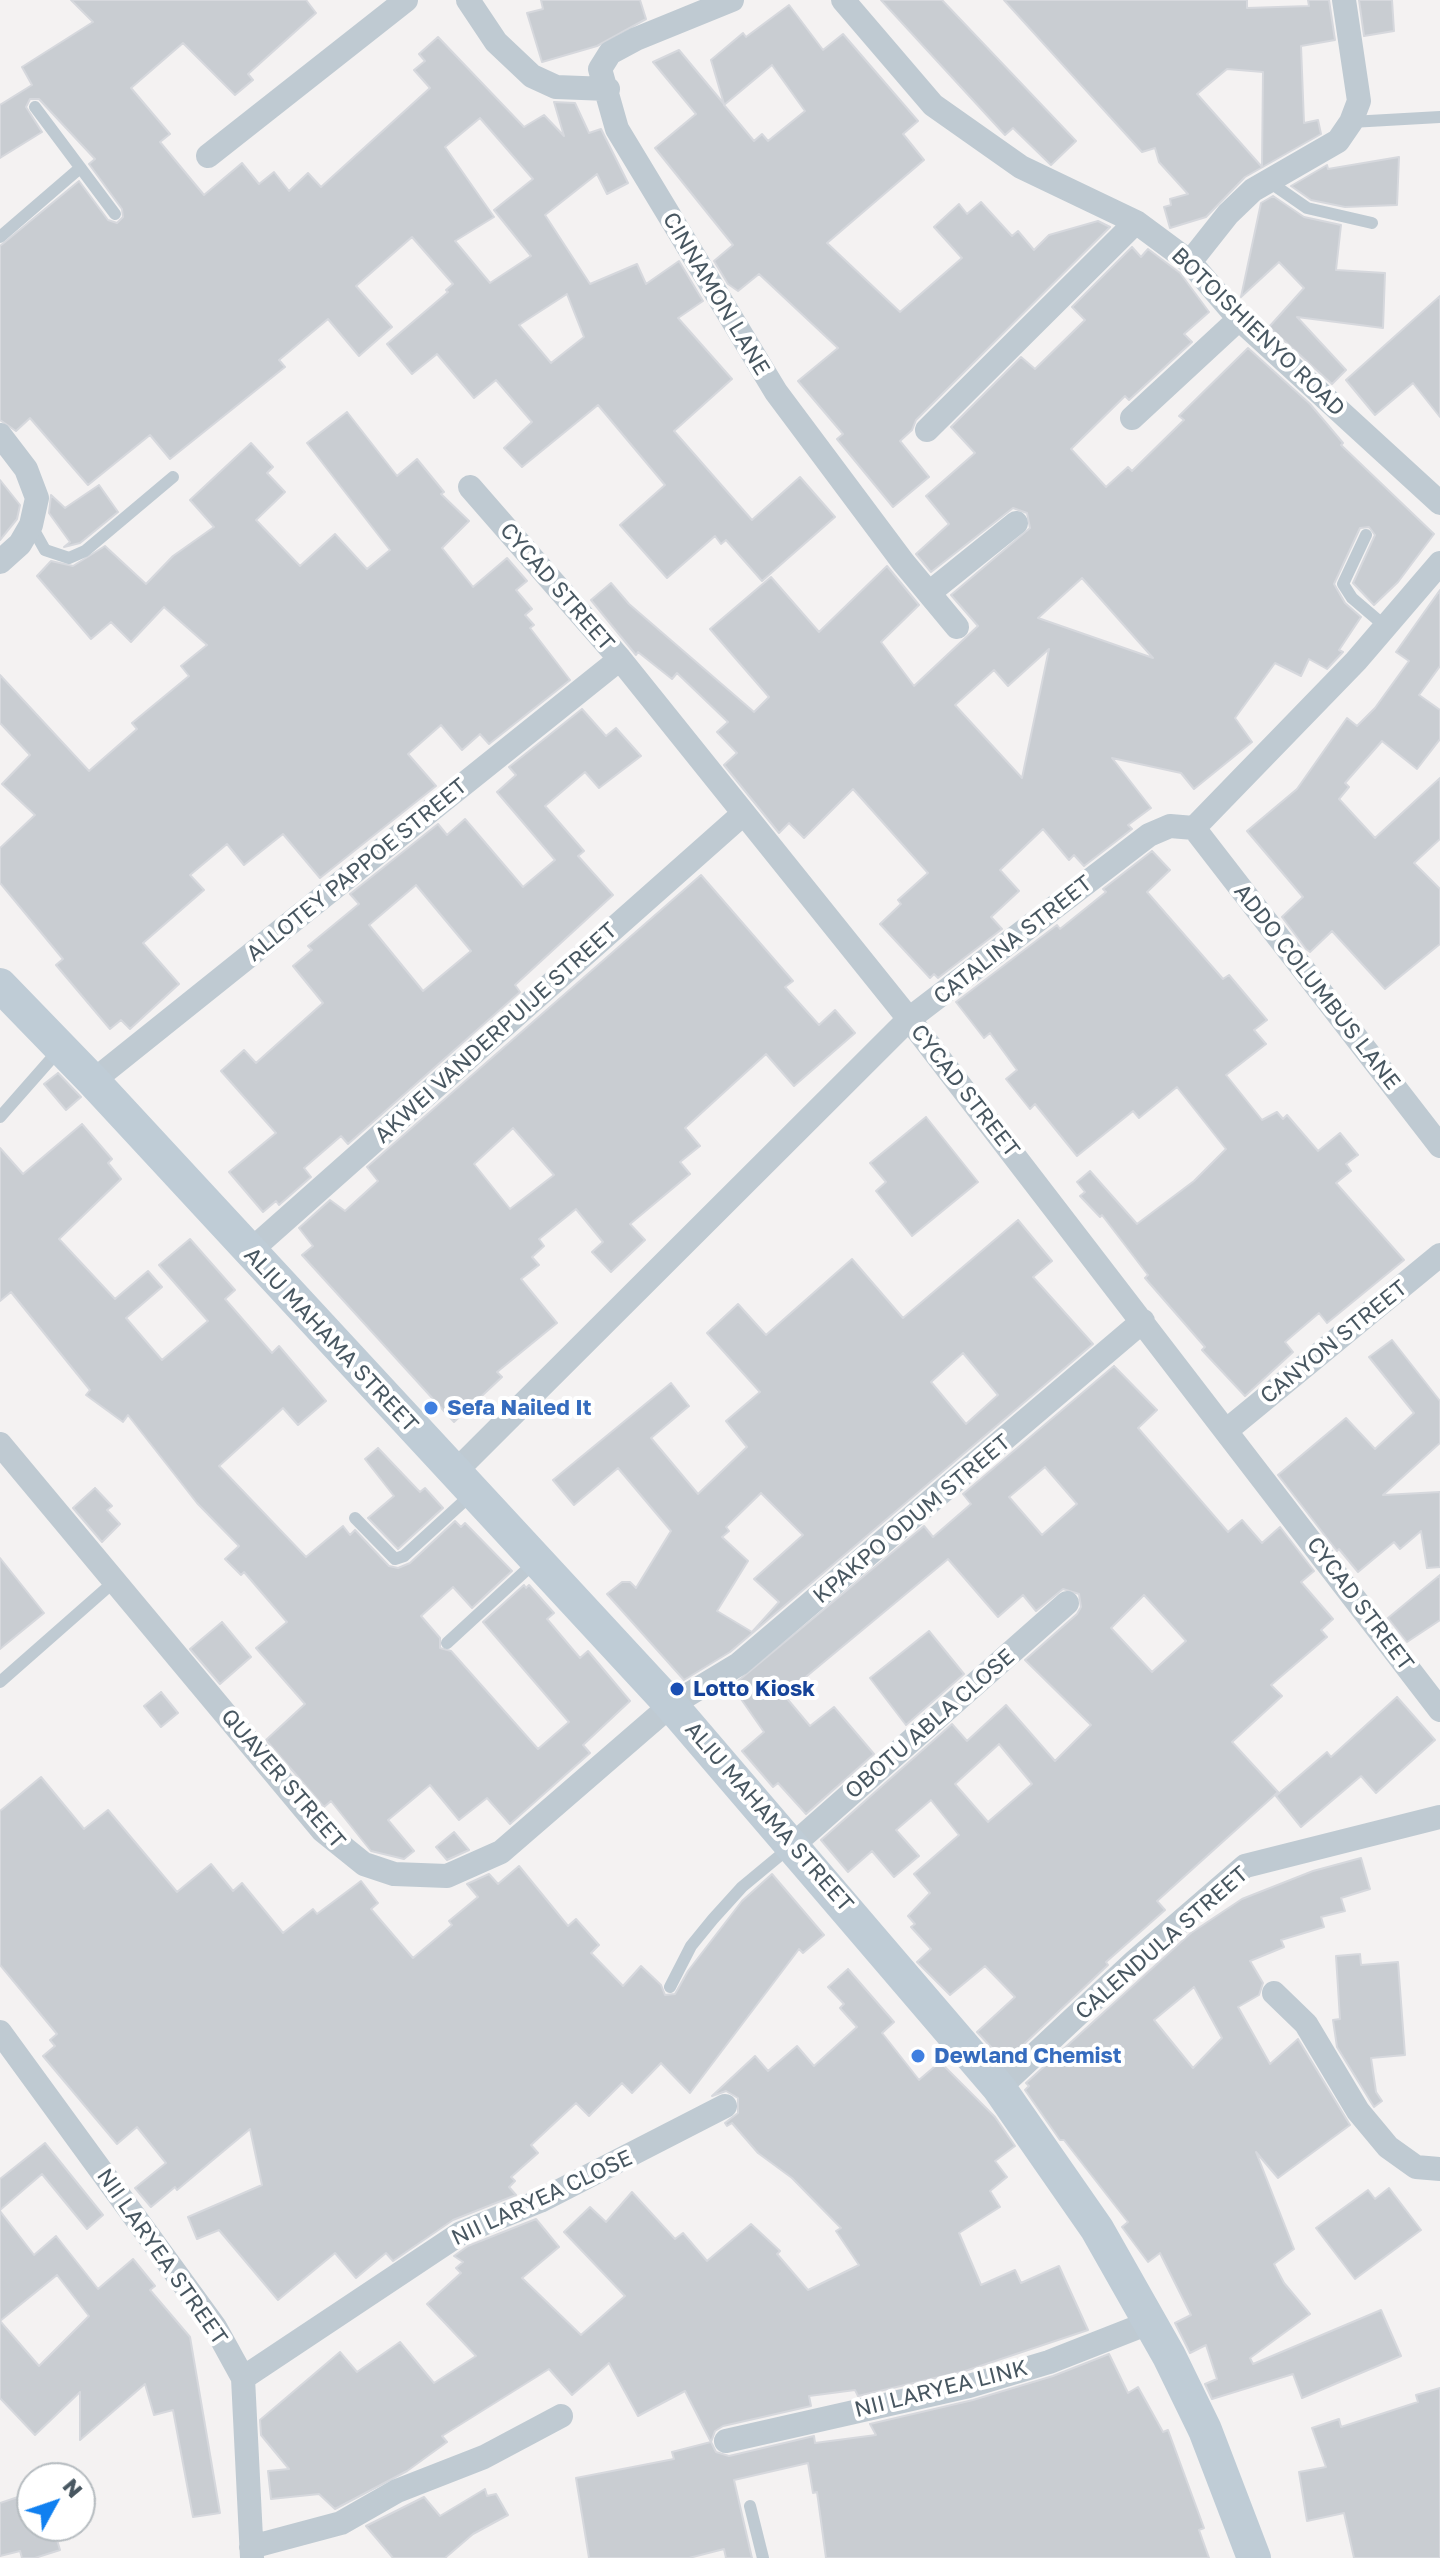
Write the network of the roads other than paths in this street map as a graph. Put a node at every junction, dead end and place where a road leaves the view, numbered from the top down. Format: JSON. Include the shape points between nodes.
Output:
{"nodes":[{"id":1,"x":406,"y":0,"type":"edge"},
{"id":2,"x":468,"y":0,"type":"edge"},
{"id":3,"x":732,"y":0,"type":"edge"},
{"id":4,"x":843,"y":0,"type":"edge"},
{"id":5,"x":1344,"y":0,"type":"edge"},
{"id":6,"x":608,"y":89,"type":"junction"},
{"id":7,"x":35,"y":107,"type":"dead end"},
{"id":8,"x":1440,"y":117,"type":"edge"},
{"id":9,"x":1351,"y":122,"type":"junction"},
{"id":10,"x":208,"y":156,"type":"dead end"},
{"id":11,"x":80,"y":168,"type":"junction"},
{"id":12,"x":1268,"y":181,"type":"junction"},
{"id":13,"x":115,"y":214,"type":"dead end"},
{"id":14,"x":1136,"y":222,"type":"junction"},
{"id":15,"x":1372,"y":223,"type":"dead end"},
{"id":16,"x":0,"y":237,"type":"edge"},
{"id":17,"x":1190,"y":262,"type":"junction"},
{"id":18,"x":1239,"y":319,"type":"junction"},
{"id":19,"x":1132,"y":418,"type":"dead end"},
{"id":20,"x":927,"y":430,"type":"dead end"},
{"id":21,"x":0,"y":435,"type":"edge"},
{"id":22,"x":173,"y":477,"type":"dead end"},
{"id":23,"x":470,"y":487,"type":"dead end"},
{"id":24,"x":1440,"y":503,"type":"edge"},
{"id":25,"x":1016,"y":523,"type":"dead end"},
{"id":26,"x":31,"y":525,"type":"junction"},
{"id":27,"x":1366,"y":535,"type":"dead end"},
{"id":28,"x":0,"y":562,"type":"edge"},
{"id":29,"x":1440,"y":563,"type":"edge"},
{"id":30,"x":929,"y":593,"type":"junction"},
{"id":31,"x":957,"y":627,"type":"dead end"},
{"id":32,"x":1386,"y":627,"type":"junction"},
{"id":33,"x":620,"y":659,"type":"junction"},
{"id":34,"x":743,"y":814,"type":"junction"},
{"id":35,"x":1194,"y":828,"type":"junction"},
{"id":36,"x":0,"y":985,"type":"edge"},
{"id":37,"x":909,"y":1019,"type":"junction"},
{"id":38,"x":61,"y":1048,"type":"junction"},
{"id":39,"x":93,"y":1081,"type":"junction"},
{"id":40,"x":0,"y":1117,"type":"edge"},
{"id":41,"x":1440,"y":1146,"type":"edge"},
{"id":42,"x":249,"y":1252,"type":"junction"},
{"id":43,"x":1440,"y":1255,"type":"edge"},
{"id":44,"x":1143,"y":1321,"type":"junction"},
{"id":45,"x":1227,"y":1430,"type":"junction"},
{"id":46,"x":0,"y":1444,"type":"edge"},
{"id":47,"x":464,"y":1483,"type":"junction"},
{"id":48,"x":355,"y":1518,"type":"dead end"},
{"id":49,"x":536,"y":1560,"type":"junction"},
{"id":50,"x":116,"y":1580,"type":"junction"},
{"id":51,"x":1067,"y":1603,"type":"dead end"},
{"id":52,"x":447,"y":1643,"type":"dead end"},
{"id":53,"x":0,"y":1682,"type":"edge"},
{"id":54,"x":671,"y":1705,"type":"junction"},
{"id":55,"x":1440,"y":1710,"type":"edge"},
{"id":56,"x":1440,"y":1817,"type":"edge"},
{"id":57,"x":793,"y":1845,"type":"junction"},
{"id":58,"x":670,"y":1987,"type":"dead end"},
{"id":59,"x":1274,"y":1993,"type":"dead end"},
{"id":60,"x":0,"y":2032,"type":"edge"},
{"id":61,"x":999,"y":2088,"type":"junction"},
{"id":62,"x":725,"y":2106,"type":"dead end"},
{"id":63,"x":1440,"y":2169,"type":"edge"},
{"id":64,"x":1151,"y":2322,"type":"junction"},
{"id":65,"x":243,"y":2378,"type":"junction"},
{"id":66,"x":561,"y":2416,"type":"dead end"},
{"id":67,"x":726,"y":2441,"type":"dead end"},
{"id":68,"x":750,"y":2506,"type":"dead end"},
{"id":69,"x":252,"y":2553,"type":"edge"},
{"id":70,"x":763,"y":2558,"type":"edge"},
{"id":71,"x":1254,"y":2558,"type":"edge"}],
"edges":[{"from":1,"to":10,"type":"street"},
{"from":2,"to":6,"type":"street","via":[[496,42],[532,76],[556,87]]},
{"from":3,"to":6,"type":"street","via":[[610,53],[600,69]]},
{"from":4,"to":14,"type":"street","name":"BOTOISHIENYO ROAD","via":[[933,105],[1021,167]]},
{"from":5,"to":9,"type":"street","via":[[1359,101]]},
{"from":6,"to":30,"type":"street","name":"CINNAMON LANE","via":[[617,129],[776,392]]},
{"from":7,"to":11,"type":"lane"},
{"from":8,"to":9,"type":"lane"},
{"from":9,"to":12,"type":"street","via":[[1338,141]]},
{"from":11,"to":13,"type":"lane"},
{"from":11,"to":16,"type":"lane"},
{"from":12,"to":15,"type":"lane","via":[[1307,208]]},
{"from":12,"to":17,"type":"street","via":[[1228,214]]},
{"from":14,"to":17,"type":"street","name":"BOTOISHIENYO ROAD"},
{"from":14,"to":20,"type":"street"},
{"from":17,"to":18,"type":"street","name":"BOTOISHIENYO ROAD"},
{"from":18,"to":19,"type":"street"},
{"from":18,"to":24,"type":"street","name":"BOTOISHIENYO ROAD"},
{"from":21,"to":26,"type":"street","via":[[26,469],[37,498]]},
{"from":22,"to":26,"type":"lane","via":[[85,551],[69,558],[45,550]]},
{"from":23,"to":33,"type":"street","name":"CYCAD STREET"},
{"from":25,"to":30,"type":"street"},
{"from":26,"to":28,"type":"street"},
{"from":27,"to":32,"type":"lane","via":[[1343,584]]},
{"from":29,"to":32,"type":"street"},
{"from":30,"to":31,"type":"street","name":"CINNAMON LANE"},
{"from":32,"to":35,"type":"street"},
{"from":33,"to":34,"type":"street","name":"CYCAD STREET"},
{"from":33,"to":39,"type":"street","name":"ALLOTEY PAPPOE STREET"},
{"from":34,"to":37,"type":"street","name":"CYCAD STREET"},
{"from":34,"to":42,"type":"street","name":"AKWEI VANDERPUIJE STREET"},
{"from":35,"to":37,"type":"street","name":"CATALINA STREET","via":[[1170,826],[1149,835]]},
{"from":35,"to":41,"type":"street","name":"ADDO COLUMBUS LANE"},
{"from":36,"to":38,"type":"street","name":"ALIU MAHAMA STREET"},
{"from":37,"to":44,"type":"street","name":"CYCAD STREET"},
{"from":37,"to":47,"type":"street","name":"CATALINA STREET"},
{"from":38,"to":39,"type":"street","name":"ALIU MAHAMA STREET"},
{"from":38,"to":40,"type":"lane"},
{"from":39,"to":42,"type":"street","name":"ALIU MAHAMA STREET"},
{"from":42,"to":47,"type":"street","name":"ALIU MAHAMA STREET"},
{"from":43,"to":45,"type":"street","name":"CANYON STREET"},
{"from":44,"to":45,"type":"street","name":"CYCAD STREET"},
{"from":44,"to":54,"type":"street","name":"KPAKPO ODUM STREET","via":[[739,1664]]},
{"from":45,"to":55,"type":"street","name":"CYCAD STREET"},
{"from":46,"to":50,"type":"street","name":"QUAVER STREET"},
{"from":47,"to":48,"type":"lane","via":[[404,1556],[395,1559]]},
{"from":47,"to":49,"type":"street","name":"ALIU MAHAMA STREET"},
{"from":49,"to":52,"type":"lane"},
{"from":49,"to":54,"type":"street","name":"ALIU MAHAMA STREET"},
{"from":50,"to":53,"type":"lane"},
{"from":50,"to":54,"type":"street","name":"QUAVER STREET","via":[[323,1831],[364,1864],[394,1874],[447,1876],[501,1852]]},
{"from":51,"to":57,"type":"street","name":"OBOTU ABLA CLOSE"},
{"from":54,"to":57,"type":"street","name":"ALIU MAHAMA STREET"},
{"from":56,"to":61,"type":"street","name":"CALENDULA STREET","via":[[1245,1866]]},
{"from":57,"to":58,"type":"lane","via":[[713,1919],[691,1946]]},
{"from":57,"to":61,"type":"street","name":"ALIU MAHAMA STREET"},
{"from":59,"to":63,"type":"street","via":[[1306,2024],[1358,2111],[1388,2147],[1416,2167]]},
{"from":60,"to":65,"type":"street","name":"NII LARYEA STREET","via":[[215,2327]]},
{"from":61,"to":64,"type":"street","name":"ALIU MAHAMA STREET","via":[[1097,2229]]},
{"from":62,"to":65,"type":"street","name":"NII LARYEA CLOSE","via":[[540,2201],[461,2233]]},
{"from":64,"to":67,"type":"street","name":"NII LARYEA LINK","via":[[1061,2358],[969,2386]]},
{"from":64,"to":71,"type":"street","name":"ALIU MAHAMA STREET","via":[[1205,2430]]},
{"from":65,"to":69,"type":"street","name":"NII LARYEA STREET"},
{"from":66,"to":69,"type":"street","via":[[484,2457],[397,2491],[341,2523]]},
{"from":68,"to":70,"type":"lane"}]}
